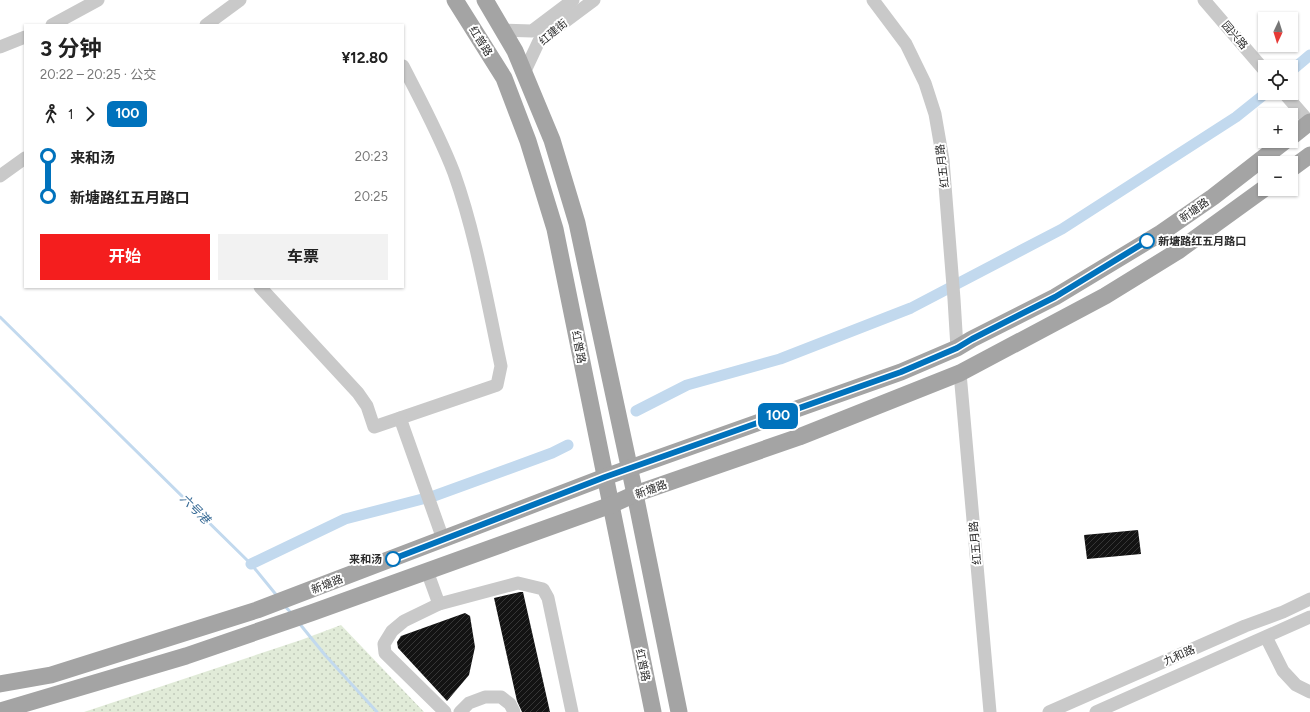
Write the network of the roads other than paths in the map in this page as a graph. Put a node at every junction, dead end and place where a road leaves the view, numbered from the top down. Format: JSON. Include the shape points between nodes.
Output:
{"nodes":[{"id":1,"x":98,"y":0,"type":"edge"},
{"id":2,"x":240,"y":0,"type":"edge"},
{"id":3,"x":455,"y":0,"type":"edge"},
{"id":4,"x":485,"y":0,"type":"edge"},
{"id":5,"x":573,"y":0,"type":"edge"},
{"id":6,"x":594,"y":0,"type":"edge"},
{"id":7,"x":873,"y":0,"type":"edge"},
{"id":8,"x":1204,"y":0,"type":"edge"},
{"id":9,"x":54,"y":24,"type":"edge"},
{"id":10,"x":207,"y":24,"type":"edge"},
{"id":11,"x":503,"y":30,"type":"junction"},
{"id":12,"x":24,"y":37,"type":"edge"},
{"id":13,"x":0,"y":47,"type":"edge"},
{"id":14,"x":1258,"y":63,"type":"edge"},
{"id":15,"x":404,"y":68,"type":"edge"},
{"id":16,"x":524,"y":73,"type":"junction"},
{"id":17,"x":1290,"y":100,"type":"edge"},
{"id":18,"x":1310,"y":123,"type":"edge"},
{"id":19,"x":1298,"y":132,"type":"edge"},
{"id":20,"x":1276,"y":148,"type":"edge"},
{"id":21,"x":1310,"y":155,"type":"edge"},
{"id":22,"x":24,"y":159,"type":"edge"},
{"id":23,"x":1298,"y":164,"type":"edge"},
{"id":24,"x":0,"y":176,"type":"edge"},
{"id":25,"x":1258,"y":193,"type":"edge"},
{"id":26,"x":261,"y":288,"type":"edge"},
{"id":27,"x":957,"y":348,"type":"junction"},
{"id":28,"x":960,"y":373,"type":"junction"},
{"id":29,"x":400,"y":418,"type":"junction"},
{"id":30,"x":628,"y":469,"type":"junction"},
{"id":31,"x":605,"y":477,"type":"junction"},
{"id":32,"x":635,"y":494,"type":"junction"},
{"id":33,"x":610,"y":505,"type":"junction"},
{"id":34,"x":443,"y":540,"type":"junction"},
{"id":35,"x":427,"y":571,"type":"junction"},
{"id":36,"x":1310,"y":599,"type":"edge"},
{"id":37,"x":439,"y":604,"type":"junction"},
{"id":38,"x":1310,"y":617,"type":"edge"},
{"id":39,"x":1266,"y":637,"type":"junction"},
{"id":40,"x":0,"y":684,"type":"edge"},
{"id":41,"x":1310,"y":692,"type":"edge"},
{"id":42,"x":0,"y":710,"type":"edge"},
{"id":43,"x":445,"y":712,"type":"edge"},
{"id":44,"x":460,"y":712,"type":"edge"},
{"id":45,"x":514,"y":712,"type":"edge"},
{"id":46,"x":572,"y":712,"type":"edge"},
{"id":47,"x":653,"y":712,"type":"edge"},
{"id":48,"x":679,"y":712,"type":"edge"},
{"id":49,"x":990,"y":712,"type":"edge"},
{"id":50,"x":1049,"y":712,"type":"edge"},
{"id":51,"x":1096,"y":712,"type":"edge"}],
"edges":[{"from":1,"to":9,"type":"street"},
{"from":2,"to":10,"type":"street"},
{"from":3,"to":31,"type":"main road","name":"红普路","via":[[504,78],[530,148],[555,229]]},
{"from":4,"to":11,"type":"main road"},
{"from":5,"to":11,"type":"street","name":"红建街","via":[[532,31]]},
{"from":6,"to":16,"type":"street","name":"红建街","via":[[539,41]]},
{"from":7,"to":27,"type":"street","name":"红五月路","via":[[906,44],[925,83],[935,114],[943,160]]},
{"from":8,"to":14,"type":"street","name":"园兴路"},
{"from":11,"to":16,"type":"main road"},
{"from":12,"to":13,"type":"street"},
{"from":15,"to":29,"type":"street","via":[[440,140],[465,208],[501,366],[497,385]]},
{"from":16,"to":30,"type":"main road","via":[[552,140],[577,223]]},
{"from":17,"to":18,"type":"street"},
{"from":18,"to":19,"type":"main road"},
{"from":20,"to":27,"type":"main road","name":"新塘路","via":[[1161,233],[1055,297]]},
{"from":21,"to":23,"type":"main road"},
{"from":22,"to":24,"type":"street"},
{"from":25,"to":28,"type":"main road","name":"新塘路","via":[[1178,251],[1105,296]]},
{"from":26,"to":29,"type":"street","via":[[358,393],[367,406],[374,427]]},
{"from":27,"to":30,"type":"main road","name":"新塘路","via":[[901,372]]},
{"from":28,"to":32,"type":"main road","name":"新塘路","via":[[799,437]]},
{"from":28,"to":49,"type":"street","name":"红五月路"},
{"from":29,"to":34,"type":"street"},
{"from":30,"to":31,"type":"main road","name":"新塘路"},
{"from":30,"to":32,"type":"main road"},
{"from":31,"to":33,"type":"main road","name":"红普路"},
{"from":31,"to":34,"type":"main road","name":"新塘路"},
{"from":32,"to":33,"type":"main road","name":"新塘路"},
{"from":32,"to":48,"type":"main road"},
{"from":33,"to":35,"type":"main road","name":"新塘路"},
{"from":33,"to":47,"type":"main road","name":"红普路"},
{"from":34,"to":40,"type":"main road","name":"新塘路","via":[[258,610],[51,675]]},
{"from":35,"to":37,"type":"street"},
{"from":35,"to":42,"type":"main road","name":"新塘路","via":[[179,658]]},
{"from":36,"to":50,"type":"street","name":"九和路"},
{"from":37,"to":43,"type":"street","via":[[404,621],[392,631],[384,644],[385,653]]},
{"from":37,"to":46,"type":"street","via":[[518,583],[543,589],[548,598]]},
{"from":38,"to":39,"type":"street","name":"九和路"},
{"from":39,"to":41,"type":"street","via":[[1283,671],[1296,684]]},
{"from":39,"to":51,"type":"street","name":"九和路"},
{"from":44,"to":45,"type":"street","via":[[469,703],[485,697],[501,697],[510,704]]}]}
